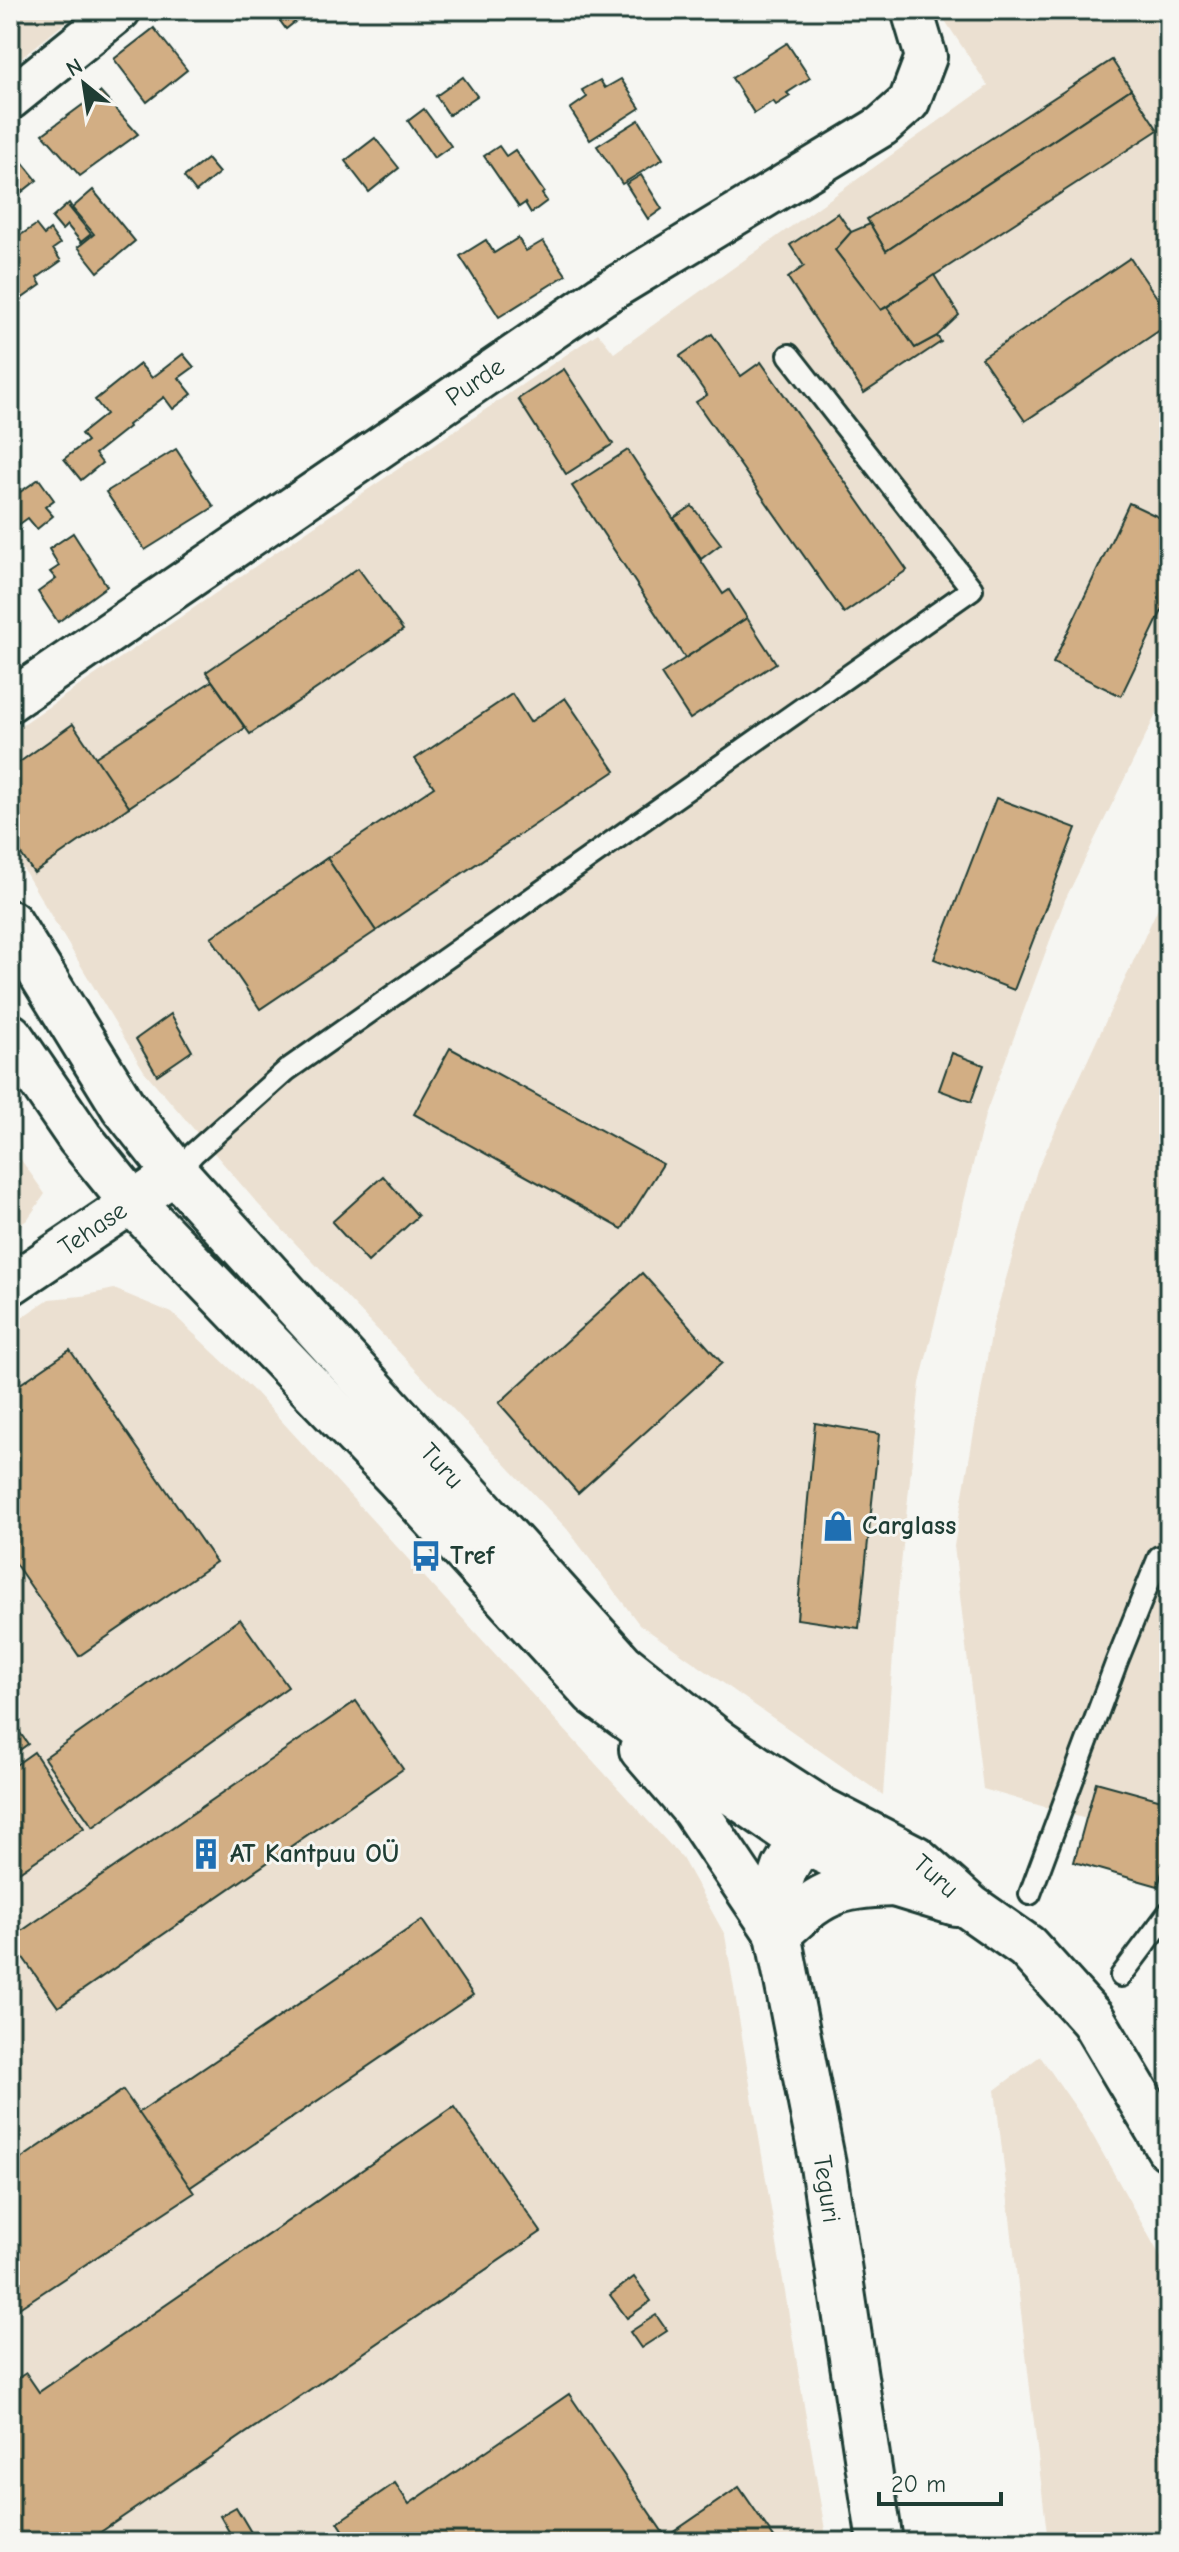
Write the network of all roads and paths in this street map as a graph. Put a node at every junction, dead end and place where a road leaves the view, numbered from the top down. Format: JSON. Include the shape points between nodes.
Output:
{"nodes":[{"id":1,"x":120,"y":10,"type":"edge"},
{"id":2,"x":912,"y":10,"type":"edge"},
{"id":3,"x":10,"y":99,"type":"edge"},
{"id":4,"x":789,"y":355,"type":"dead end"},
{"id":5,"x":10,"y":701,"type":"edge"},
{"id":6,"x":10,"y":923,"type":"edge"},
{"id":7,"x":10,"y":1036,"type":"edge"},
{"id":8,"x":176,"y":1173,"type":"junction"},
{"id":9,"x":132,"y":1202,"type":"junction"},
{"id":10,"x":10,"y":1285,"type":"edge"},
{"id":11,"x":1169,"y":1555,"type":"edge"},
{"id":12,"x":594,"y":1693,"type":"junction"},
{"id":13,"x":810,"y":1824,"type":"junction"},
{"id":14,"x":894,"y":1884,"type":"junction"},
{"id":15,"x":1030,"y":1894,"type":"dead end"},
{"id":16,"x":970,"y":1907,"type":"junction"},
{"id":17,"x":1169,"y":1912,"type":"edge"},
{"id":18,"x":778,"y":1934,"type":"junction"},
{"id":19,"x":1121,"y":1976,"type":"dead end"},
{"id":20,"x":1169,"y":2148,"type":"edge"},
{"id":21,"x":880,"y":2542,"type":"edge"}],
"edges":[{"from":1,"to":3,"type":"street"},
{"from":2,"to":5,"type":"street","name":"Purde","via":[[926,57],[909,102],[882,126],[601,296]]},
{"from":4,"to":8,"type":"lane","via":[[972,589],[287,1070]]},
{"from":6,"to":8,"type":"main road","name":"Turu","via":[[123,1106]]},
{"from":7,"to":9,"type":"main road","name":"Turu"},
{"from":8,"to":9,"type":"street","name":"Tehase"},
{"from":8,"to":13,"type":"main road","name":"Turu","via":[[622,1665]]},
{"from":9,"to":10,"type":"street","name":"Tehase"},
{"from":9,"to":12,"type":"main road","name":"Turu","via":[[397,1477]]},
{"from":11,"to":15,"type":"lane","via":[[1159,1557]]},
{"from":12,"to":13,"type":"main road","name":"Turu","via":[[667,1747]]},
{"from":12,"to":18,"type":"main road","via":[[694,1809]]},
{"from":13,"to":14,"type":"main road","name":"Turu"},
{"from":13,"to":16,"type":"main road","name":"Turu","via":[[915,1858]]},
{"from":13,"to":18,"type":"main road","name":"Teguri","via":[[776,1894]]},
{"from":14,"to":16,"type":"main road","name":"Turu"},
{"from":14,"to":18,"type":"main road","via":[[851,1886],[826,1894]]},
{"from":16,"to":20,"type":"main road","name":"Turu","via":[[1027,1947],[1093,2020]]},
{"from":17,"to":19,"type":"lane"},
{"from":18,"to":21,"type":"main road","name":"Teguri","via":[[822,2159]]}]}
